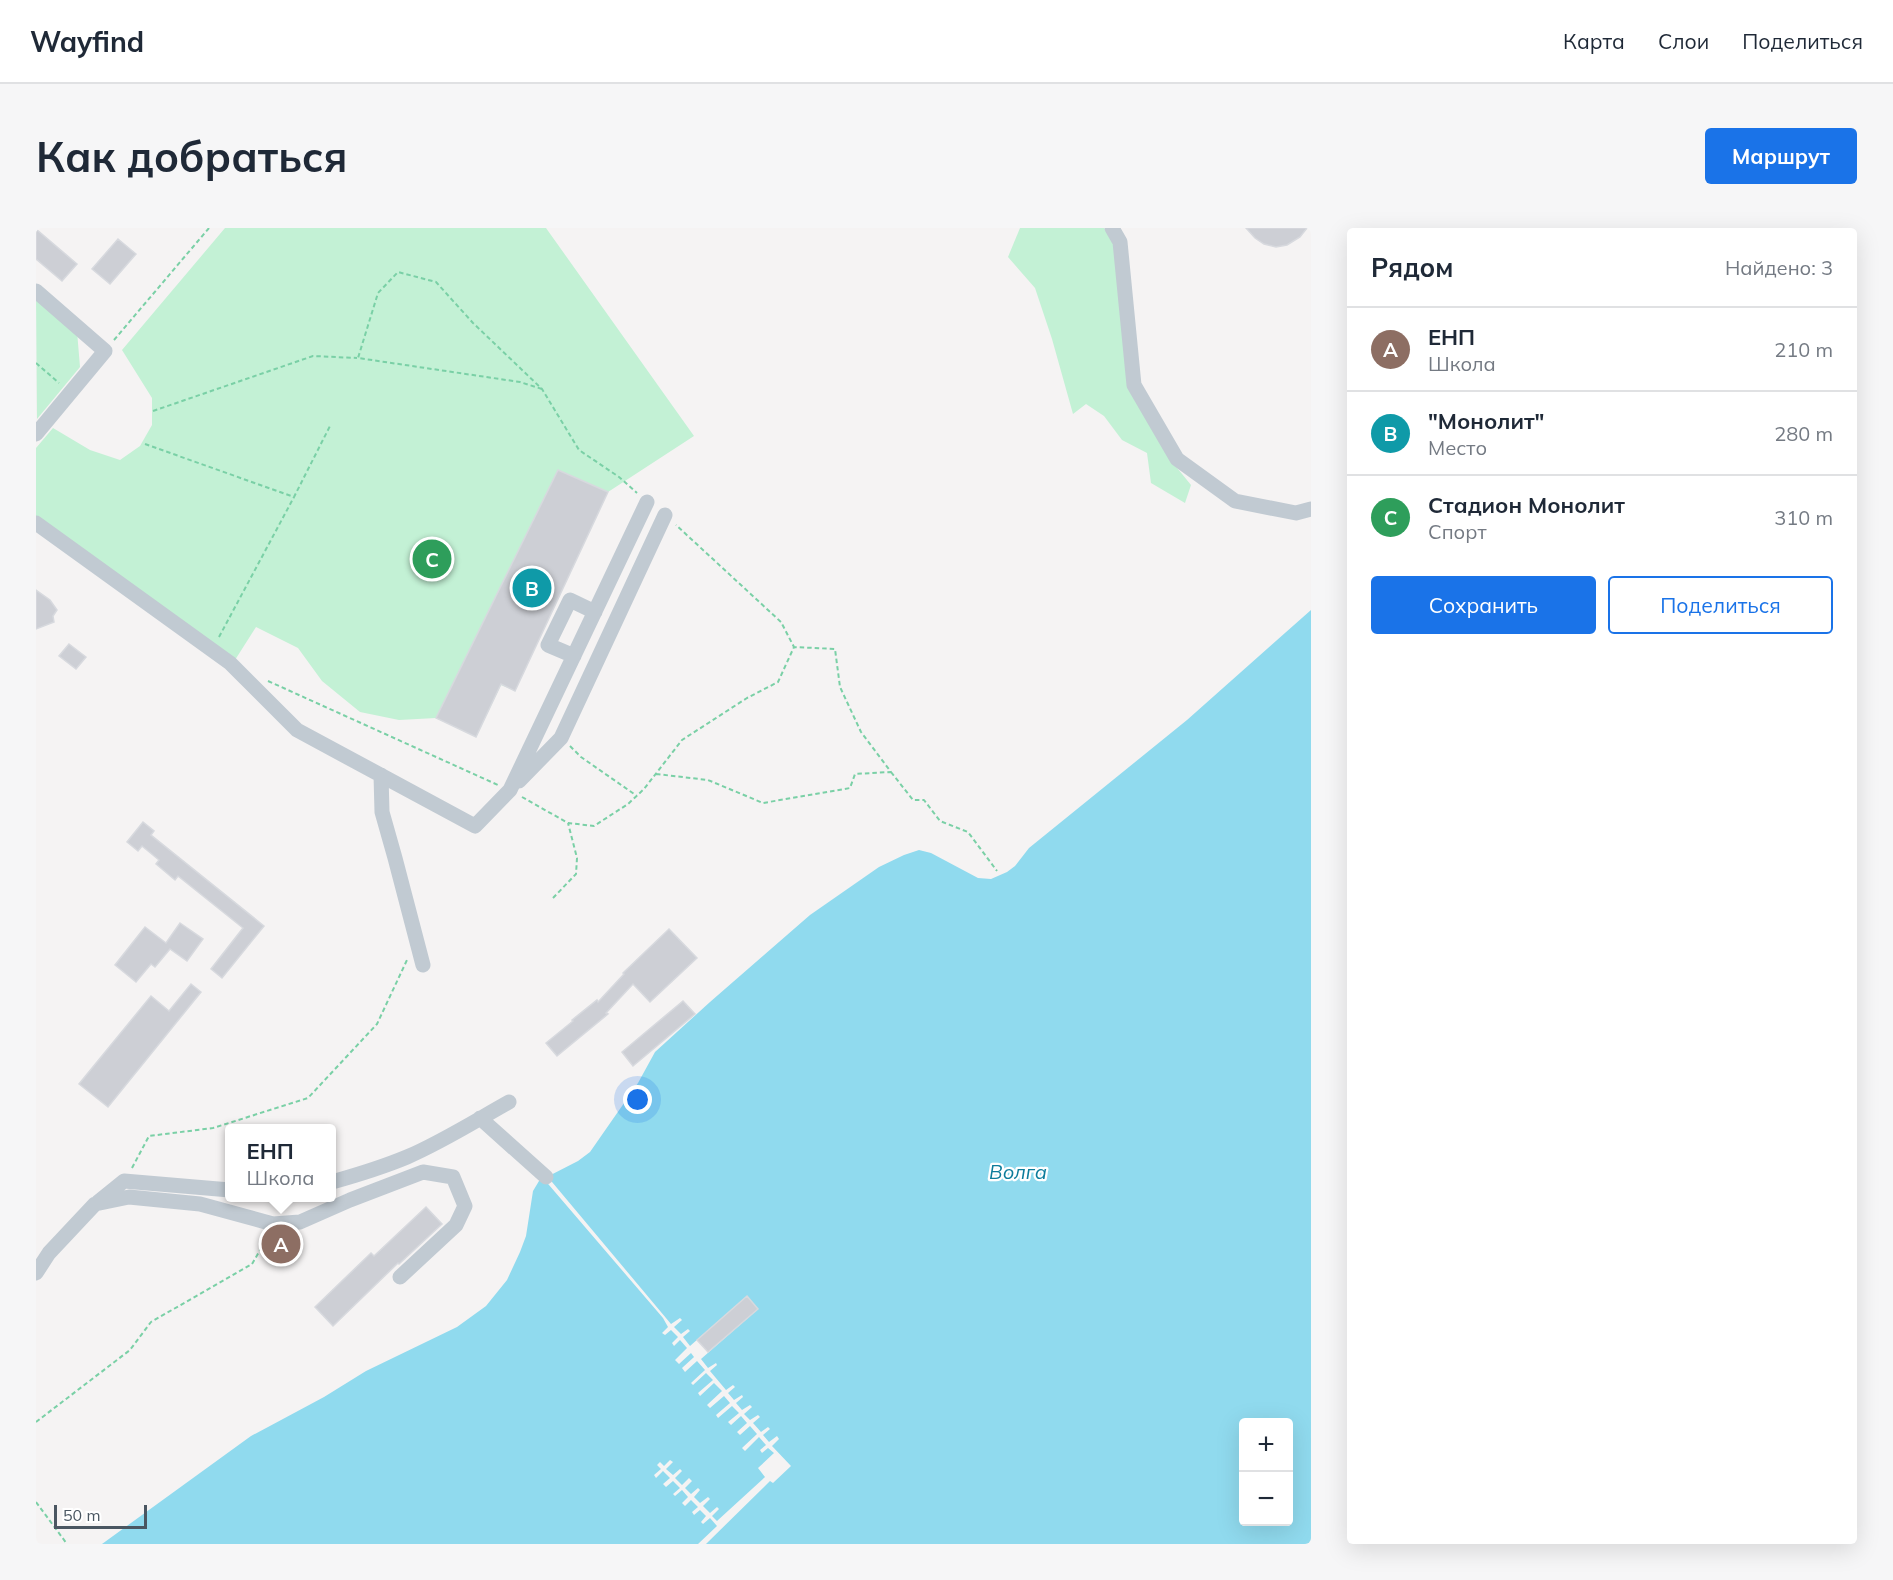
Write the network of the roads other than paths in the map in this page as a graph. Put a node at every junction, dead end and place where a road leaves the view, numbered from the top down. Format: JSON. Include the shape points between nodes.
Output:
{"nodes":[{"id":1,"x":1112,"y":228,"type":"edge"},
{"id":2,"x":36,"y":291,"type":"edge"},
{"id":3,"x":38,"y":429,"type":"edge"},
{"id":4,"x":647,"y":502,"type":"road end"},
{"id":5,"x":1311,"y":509,"type":"edge"},
{"id":6,"x":665,"y":515,"type":"road end"},
{"id":7,"x":36,"y":523,"type":"edge"},
{"id":8,"x":595,"y":612,"type":"junction"},
{"id":9,"x":560,"y":622,"type":"junction"},
{"id":10,"x":585,"y":634,"type":"junction"},
{"id":11,"x":574,"y":656,"type":"junction"},
{"id":12,"x":540,"y":728,"type":"junction"},
{"id":13,"x":561,"y":738,"type":"junction"},
{"id":14,"x":381,"y":775,"type":"junction"},
{"id":15,"x":510,"y":790,"type":"junction"},
{"id":16,"x":423,"y":965,"type":"dead end"},
{"id":17,"x":509,"y":1101,"type":"dead end"},
{"id":18,"x":480,"y":1118,"type":"junction"},
{"id":19,"x":546,"y":1177,"type":"dead end"},
{"id":20,"x":336,"y":1181,"type":"edge"},
{"id":21,"x":225,"y":1190,"type":"edge"},
{"id":22,"x":95,"y":1204,"type":"junction"},
{"id":23,"x":36,"y":1274,"type":"edge"},
{"id":24,"x":400,"y":1277,"type":"dead end"}],
"edges":[{"from":1,"to":5,"type":"street","via":[[1120,242],[1134,385],[1177,459],[1235,501],[1296,513]]},
{"from":2,"to":3,"type":"street","via":[[105,351]]},
{"from":4,"to":8,"type":"street"},
{"from":6,"to":13,"type":"street"},
{"from":7,"to":14,"type":"street","via":[[230,663],[297,730]]},
{"from":8,"to":9,"type":"street","via":[[570,600]]},
{"from":8,"to":10,"type":"street"},
{"from":9,"to":10,"type":"street"},
{"from":9,"to":11,"type":"street","via":[[549,645]]},
{"from":10,"to":11,"type":"street"},
{"from":11,"to":12,"type":"street"},
{"from":12,"to":13,"type":"street"},
{"from":12,"to":15,"type":"street"},
{"from":13,"to":15,"type":"street"},
{"from":14,"to":15,"type":"street","via":[[475,826]]},
{"from":14,"to":16,"type":"street","via":[[381,812]]},
{"from":17,"to":18,"type":"street"},
{"from":18,"to":19,"type":"street"},
{"from":18,"to":20,"type":"street","via":[[407,1157]]},
{"from":21,"to":22,"type":"street","via":[[124,1181]]},
{"from":22,"to":23,"type":"street","via":[[49,1253]]},
{"from":22,"to":24,"type":"street","via":[[129,1197],[200,1204],[273,1224],[300,1222],[423,1172],[453,1177],[465,1206],[456,1225]]}]}
